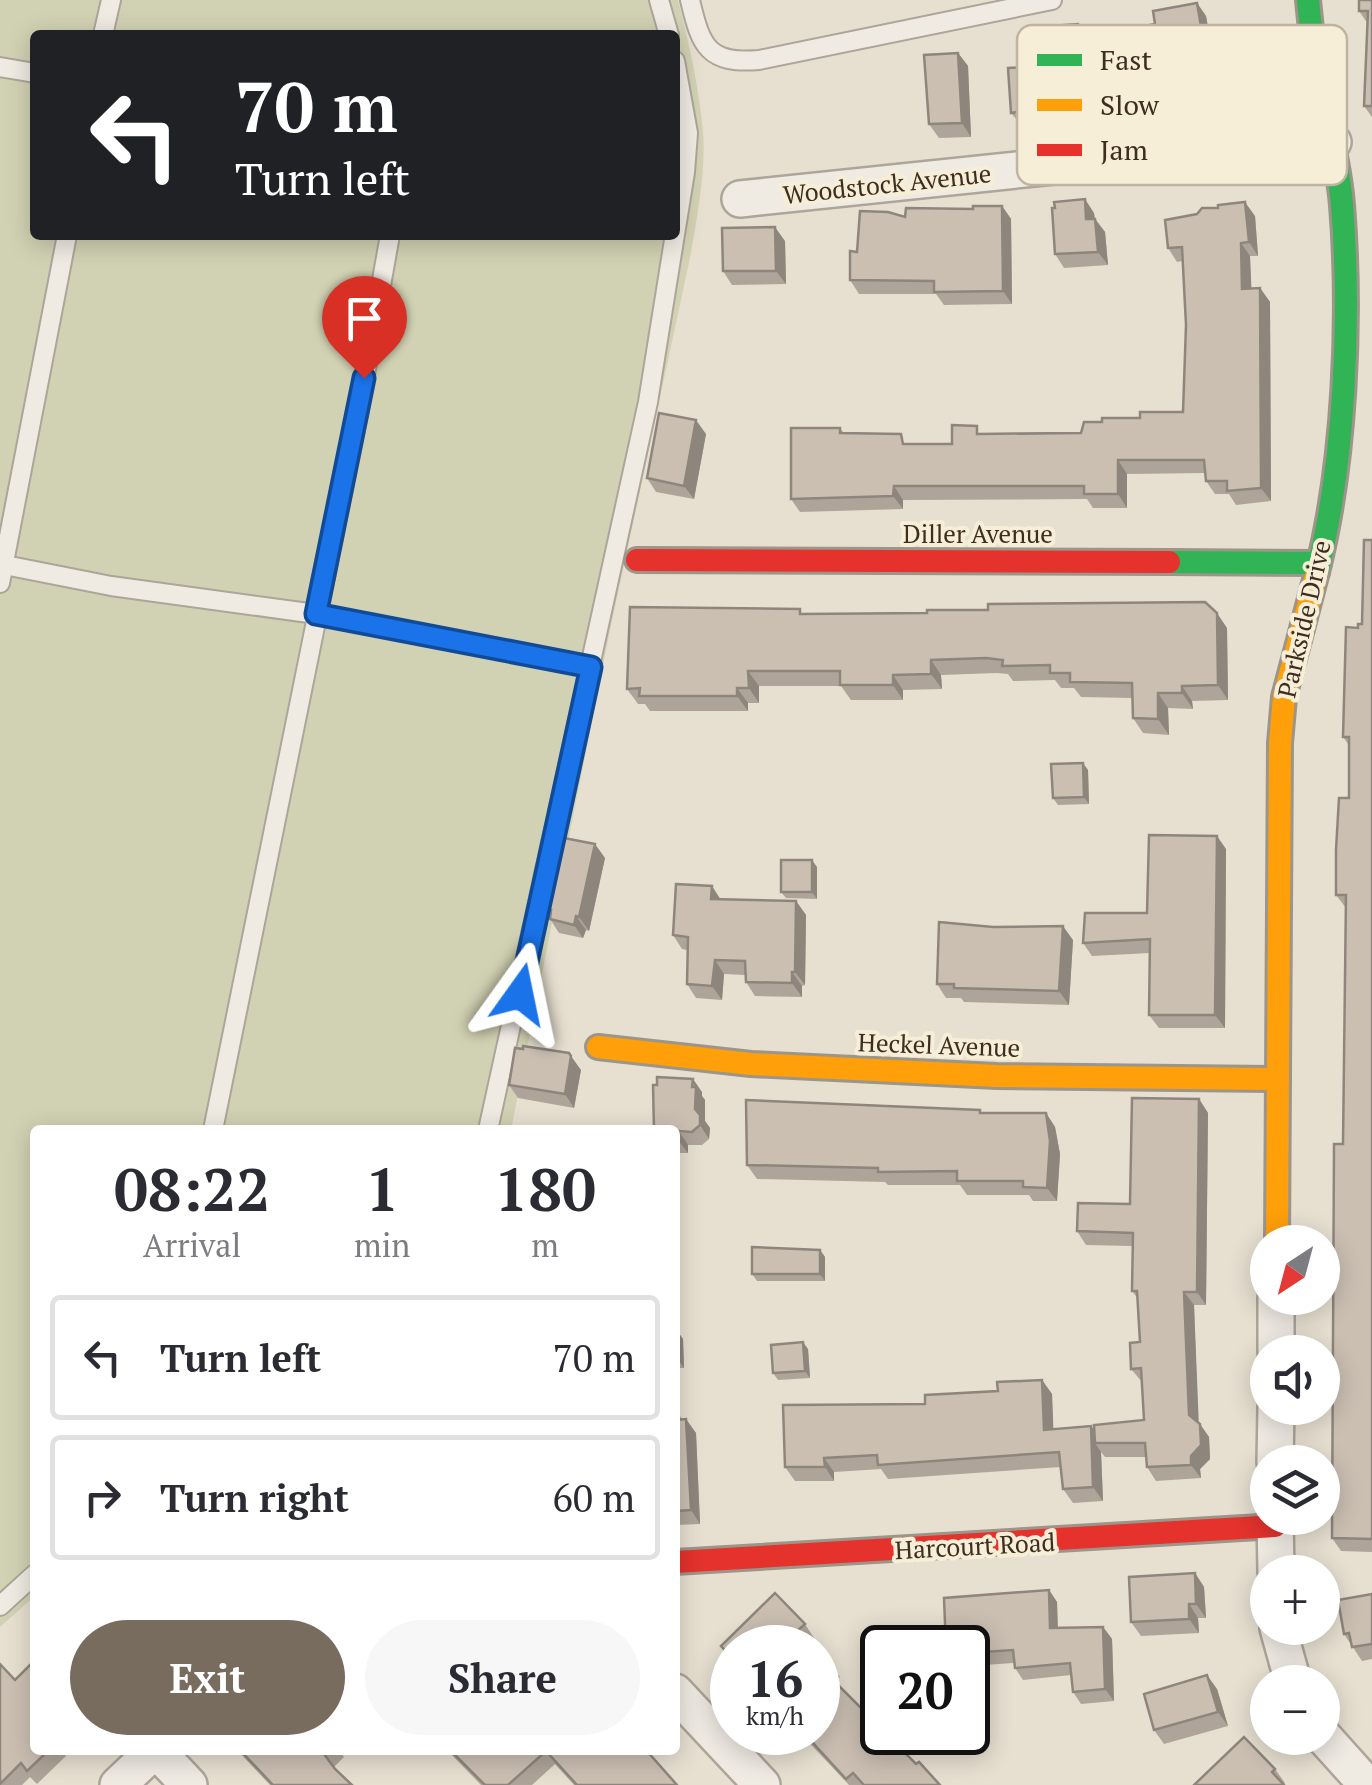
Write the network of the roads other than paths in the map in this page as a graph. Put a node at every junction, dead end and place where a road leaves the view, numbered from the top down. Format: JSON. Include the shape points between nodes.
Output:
{"nodes":[{"id":1,"x":111,"y":0,"type":"edge"},
{"id":2,"x":659,"y":0,"type":"edge"},
{"id":3,"x":690,"y":0,"type":"edge"},
{"id":4,"x":1052,"y":0,"type":"edge"},
{"id":5,"x":1308,"y":0,"type":"edge"},
{"id":6,"x":1311,"y":25,"type":"edge"},
{"id":7,"x":104,"y":30,"type":"edge"},
{"id":8,"x":667,"y":30,"type":"edge"},
{"id":9,"x":0,"y":67,"type":"edge"},
{"id":10,"x":30,"y":71,"type":"edge"},
{"id":11,"x":680,"y":89,"type":"edge"},
{"id":12,"x":1017,"y":170,"type":"edge"},
{"id":13,"x":1337,"y":185,"type":"edge"},
{"id":14,"x":680,"y":188,"type":"edge"},
{"id":15,"x":740,"y":200,"type":"dead end"},
{"id":16,"x":66,"y":240,"type":"edge"},
{"id":17,"x":389,"y":240,"type":"edge"},
{"id":18,"x":672,"y":240,"type":"edge"},
{"id":19,"x":1356,"y":432,"type":"edge"},
{"id":20,"x":636,"y":560,"type":"dead end"},
{"id":21,"x":1319,"y":563,"type":"junction"},
{"id":22,"x":1,"y":570,"type":"edge"},
{"id":23,"x":316,"y":614,"type":"junction"},
{"id":24,"x":591,"y":667,"type":"junction"},
{"id":25,"x":598,"y":1047,"type":"dead end"},
{"id":26,"x":1278,"y":1079,"type":"junction"},
{"id":27,"x":214,"y":1125,"type":"edge"},
{"id":28,"x":489,"y":1125,"type":"edge"},
{"id":29,"x":1277,"y":1225,"type":"edge"},
{"id":30,"x":1250,"y":1524,"type":"edge"},
{"id":31,"x":680,"y":1562,"type":"edge"},
{"id":32,"x":30,"y":1579,"type":"edge"},
{"id":33,"x":0,"y":1606,"type":"edge"},
{"id":34,"x":680,"y":1697,"type":"edge"},
{"id":35,"x":1340,"y":1754,"type":"edge"},
{"id":36,"x":150,"y":1755,"type":"edge"},
{"id":37,"x":160,"y":1755,"type":"edge"},
{"id":38,"x":118,"y":1785,"type":"edge"},
{"id":39,"x":189,"y":1785,"type":"edge"},
{"id":40,"x":762,"y":1785,"type":"edge"},
{"id":41,"x":1367,"y":1785,"type":"edge"}],
"edges":[{"from":1,"to":7,"type":"lane"},
{"from":2,"to":8,"type":"lane"},
{"from":3,"to":4,"type":"lane","via":[[710,51],[735,62]]},
{"from":5,"to":6,"type":"street","name":"Parkside Drive"},
{"from":9,"to":10,"type":"lane"},
{"from":11,"to":14,"type":"lane","via":[[688,133]]},
{"from":12,"to":15,"type":"street","name":"Woodstock Avenue"},
{"from":13,"to":19,"type":"street","name":"Parkside Drive"},
{"from":16,"to":22,"type":"lane"},
{"from":17,"to":23,"type":"lane"},
{"from":18,"to":24,"type":"lane","via":[[648,402]]},
{"from":19,"to":21,"type":"street","name":"Parkside Drive"},
{"from":20,"to":21,"type":"street","name":"Diller Avenue"},
{"from":21,"to":26,"type":"street","name":"Parkside Drive","via":[[1284,696],[1280,743]]},
{"from":22,"to":23,"type":"lane"},
{"from":23,"to":24,"type":"lane"},
{"from":23,"to":27,"type":"lane"},
{"from":24,"to":28,"type":"lane"},
{"from":25,"to":26,"type":"street","name":"Heckel Avenue","via":[[751,1064],[978,1075]]},
{"from":26,"to":29,"type":"street","name":"Parkside Drive"},
{"from":30,"to":31,"type":"street","name":"Harcourt Road"},
{"from":32,"to":33,"type":"lane"},
{"from":34,"to":40,"type":"street"},
{"from":35,"to":41,"type":"street"},
{"from":36,"to":38,"type":"street"},
{"from":37,"to":39,"type":"street"}]}
